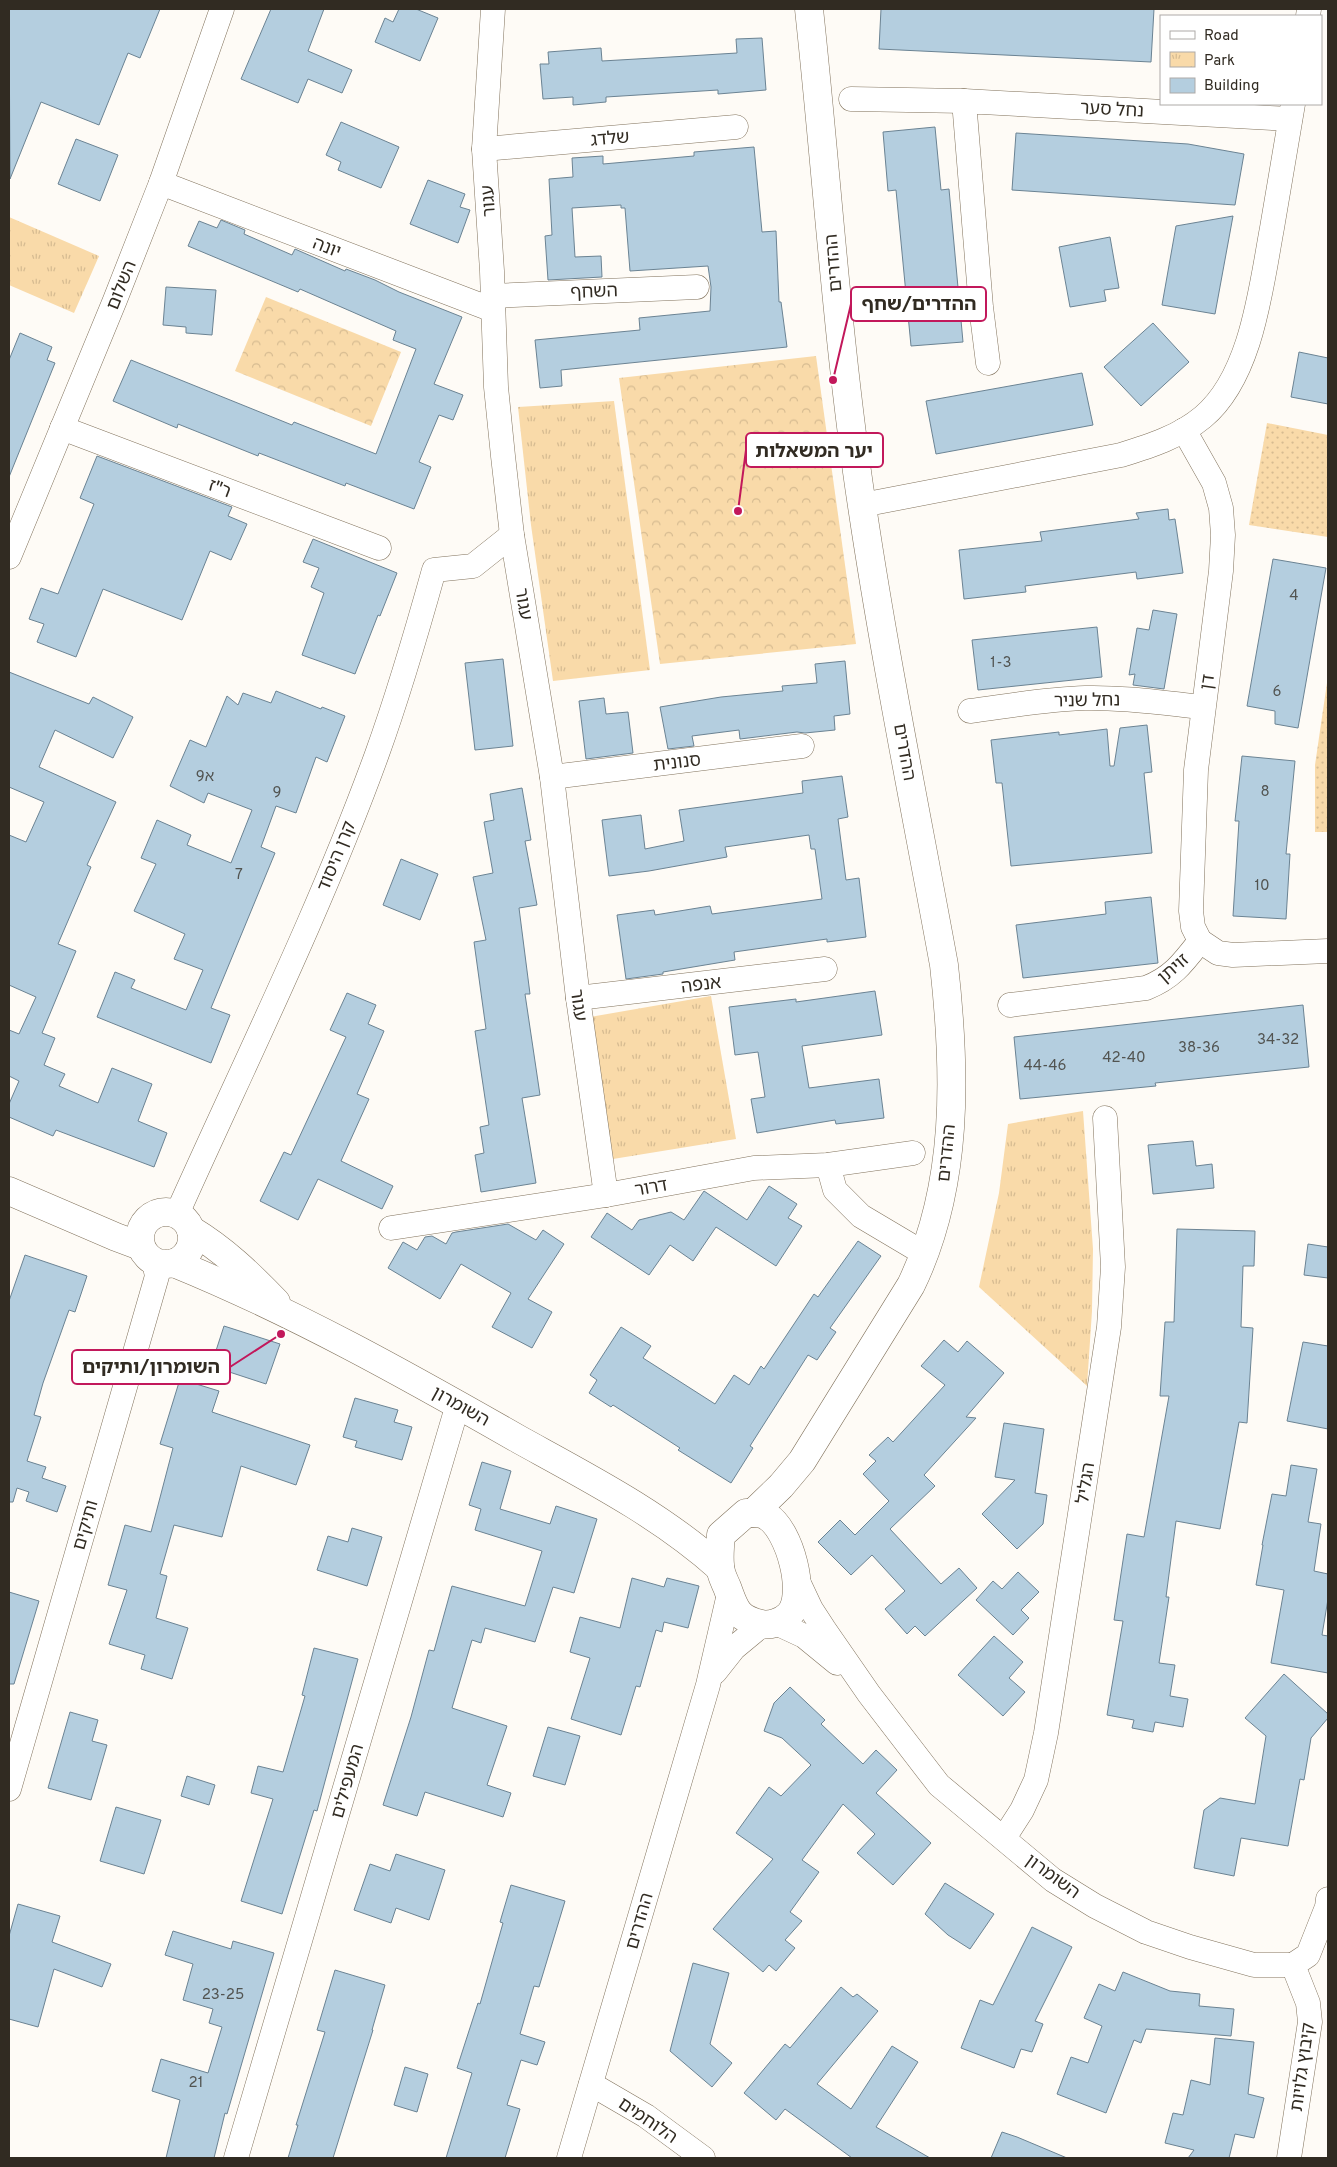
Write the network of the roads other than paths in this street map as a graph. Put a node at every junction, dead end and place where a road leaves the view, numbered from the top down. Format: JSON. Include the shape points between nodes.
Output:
{"nodes":[{"id":1,"x":222,"y":9,"type":"edge"},
{"id":2,"x":493,"y":9,"type":"edge"},
{"id":3,"x":809,"y":9,"type":"edge"},
{"id":4,"x":851,"y":99,"type":"dead end"},
{"id":5,"x":964,"y":101,"type":"junction"},
{"id":6,"x":1292,"y":112,"type":"edge"},
{"id":7,"x":736,"y":127,"type":"dead end"},
{"id":8,"x":484,"y":149,"type":"junction"},
{"id":9,"x":161,"y":183,"type":"junction"},
{"id":10,"x":697,"y":287,"type":"dead end"},
{"id":11,"x":493,"y":303,"type":"junction"},
{"id":12,"x":988,"y":363,"type":"dead end"},
{"id":13,"x":62,"y":428,"type":"junction"},
{"id":14,"x":1184,"y":430,"type":"junction"},
{"id":15,"x":862,"y":505,"type":"junction"},
{"id":16,"x":512,"y":535,"type":"junction"},
{"id":17,"x":379,"y":548,"type":"dead end"},
{"id":18,"x":9,"y":557,"type":"edge"},
{"id":19,"x":1204,"y":707,"type":"junction"},
{"id":20,"x":970,"y":711,"type":"dead end"},
{"id":21,"x":802,"y":746,"type":"dead end"},
{"id":22,"x":552,"y":777,"type":"junction"},
{"id":23,"x":1200,"y":941,"type":"junction"},
{"id":24,"x":1328,"y":951,"type":"edge"},
{"id":25,"x":825,"y":969,"type":"dead end"},
{"id":26,"x":578,"y":998,"type":"junction"},
{"id":27,"x":1010,"y":1005,"type":"dead end"},
{"id":28,"x":1105,"y":1118,"type":"dead end"},
{"id":29,"x":913,"y":1153,"type":"dead end"},
{"id":30,"x":828,"y":1165,"type":"junction"},
{"id":31,"x":9,"y":1191,"type":"edge"},
{"id":32,"x":606,"y":1195,"type":"junction"},
{"id":33,"x":184,"y":1222,"type":"junction"},
{"id":34,"x":391,"y":1228,"type":"dead end"},
{"id":35,"x":153,"y":1249,"type":"junction"},
{"id":36,"x":925,"y":1254,"type":"junction"},
{"id":37,"x":286,"y":1312,"type":"junction"},
{"id":38,"x":458,"y":1404,"type":"junction"},
{"id":39,"x":802,"y":1461,"type":"junction"},
{"id":40,"x":634,"y":1504,"type":"junction"},
{"id":41,"x":753,"y":1513,"type":"junction"},
{"id":42,"x":721,"y":1535,"type":"junction"},
{"id":43,"x":786,"y":1540,"type":"junction"},
{"id":44,"x":720,"y":1568,"type":"junction"},
{"id":45,"x":795,"y":1575,"type":"junction"},
{"id":46,"x":730,"y":1594,"type":"junction"},
{"id":47,"x":770,"y":1624,"type":"junction"},
{"id":48,"x":708,"y":1685,"type":"junction"},
{"id":49,"x":869,"y":1694,"type":"junction"},
{"id":50,"x":9,"y":1789,"type":"edge"},
{"id":51,"x":1004,"y":1838,"type":"junction"},
{"id":52,"x":1328,"y":1899,"type":"edge"},
{"id":53,"x":1293,"y":1965,"type":"junction"},
{"id":54,"x":591,"y":2084,"type":"junction"},
{"id":55,"x":236,"y":2158,"type":"edge"},
{"id":56,"x":569,"y":2158,"type":"edge"},
{"id":57,"x":703,"y":2158,"type":"edge"},
{"id":58,"x":1289,"y":2158,"type":"edge"}],
"edges":[{"from":1,"to":9,"type":"street","name":"השלום"},
{"from":2,"to":8,"type":"street","name":"עגור"},
{"from":3,"to":15,"type":"street","name":"ההדרים","via":[[834,278]]},
{"from":4,"to":5,"type":"street","name":"נחל סער"},
{"from":5,"to":6,"type":"street","name":"נחל סער"},
{"from":5,"to":12,"type":"street","via":[[980,307]]},
{"from":6,"to":14,"type":"street","via":[[1251,335],[1223,394],[1204,417]]},
{"from":7,"to":8,"type":"street","name":"שלדג"},
{"from":8,"to":11,"type":"street","name":"עגור"},
{"from":9,"to":11,"type":"street","name":"יונה"},
{"from":9,"to":13,"type":"street","name":"השלום"},
{"from":10,"to":11,"type":"street","name":"השחף"},
{"from":11,"to":16,"type":"street","name":"עגור","via":[[496,387]]},
{"from":13,"to":17,"type":"street","name":"ר\"ז"},
{"from":13,"to":18,"type":"street","name":"השלום"},
{"from":14,"to":15,"type":"street","via":[[1155,445],[1120,455]]},
{"from":14,"to":19,"type":"street","name":"דן","via":[[1214,483],[1221,508],[1223,535]]},
{"from":15,"to":36,"type":"street","name":"ההדרים","via":[[944,965],[951,1026],[948,1148],[936,1220]]},
{"from":16,"to":22,"type":"street","name":"עגור"},
{"from":16,"to":33,"type":"street","name":"קרן היסוד","via":[[473,566],[434,570],[402,683],[377,754]]},
{"from":19,"to":20,"type":"street","name":"נחל שניר","via":[[1086,698]]},
{"from":19,"to":23,"type":"street","name":"דן","via":[[1196,770],[1191,880],[1193,927]]},
{"from":21,"to":22,"type":"street","name":"סנונית"},
{"from":22,"to":26,"type":"street","name":"עגור"},
{"from":23,"to":24,"type":"street","name":"זויתן","via":[[1218,953],[1233,955]]},
{"from":23,"to":27,"type":"street","name":"זויתן","via":[[1163,982],[1146,988]]},
{"from":25,"to":26,"type":"street","name":"אנפה"},
{"from":26,"to":32,"type":"street","name":"עגור"},
{"from":28,"to":51,"type":"street","name":"הגליל","via":[[1113,1267],[1109,1327],[1046,1733],[1036,1780]]},
{"from":29,"to":30,"type":"street","name":"דרור"},
{"from":30,"to":32,"type":"street","name":"דרור","via":[[754,1168]]},
{"from":30,"to":36,"type":"street","via":[[836,1190],[861,1216]]},
{"from":31,"to":35,"type":"street","name":"השומרון"},
{"from":32,"to":34,"type":"street","name":"דרור"},
{"from":33,"to":35,"type":"street","via":[[192,1244],[185,1256]]},
{"from":33,"to":35,"type":"street","via":[[161,1212],[147,1218]]},
{"from":33,"to":37,"type":"street","name":"השומרון","via":[[246,1270]]},
{"from":35,"to":37,"type":"street","name":"השומרון"},
{"from":35,"to":50,"type":"street","name":"ותיקים","via":[[157,1276]]},
{"from":36,"to":39,"type":"street","name":"ההדרים","via":[[911,1285]]},
{"from":37,"to":38,"type":"street","name":"השומרון"},
{"from":38,"to":40,"type":"street","name":"השומרון"},
{"from":38,"to":55,"type":"street","name":"המעפילים"},
{"from":39,"to":41,"type":"street","name":"ההדרים"},
{"from":39,"to":43,"type":"street","name":"ההדרים","via":[[790,1501]]},
{"from":40,"to":42,"type":"street","name":"השומרון"},
{"from":40,"to":44,"type":"street","name":"השומרון","via":[[696,1546]]},
{"from":41,"to":42,"type":"street","via":[[746,1513]]},
{"from":41,"to":43,"type":"street","via":[[767,1516]]},
{"from":42,"to":44,"type":"street"},
{"from":43,"to":45,"type":"street"},
{"from":44,"to":46,"type":"street"},
{"from":45,"to":47,"type":"street","via":[[794,1607],[789,1615]]},
{"from":45,"to":49,"type":"street","name":"השומרון","via":[[811,1610]]},
{"from":46,"to":47,"type":"street","via":[[739,1614],[749,1621]]},
{"from":46,"to":48,"type":"street","name":"ההדרים"},
{"from":47,"to":48,"type":"street","name":"ההדרים","via":[[734,1648]]},
{"from":47,"to":49,"type":"street","name":"השומרון","via":[[804,1636]]},
{"from":48,"to":54,"type":"street","name":"ההדרים"},
{"from":49,"to":51,"type":"street","name":"השומרון","via":[[939,1785]]},
{"from":51,"to":53,"type":"street","name":"השומרון","via":[[1053,1880],[1094,1906],[1146,1932],[1254,1965]]},
{"from":52,"to":53,"type":"street","via":[[1308,1955]]},
{"from":53,"to":58,"type":"street","name":"קיבוץ גלויות","via":[[1308,2003],[1310,2022]]},
{"from":54,"to":56,"type":"street","name":"ההדרים"},
{"from":54,"to":57,"type":"street","name":"הלוחמים","via":[[646,2116]]}]}
